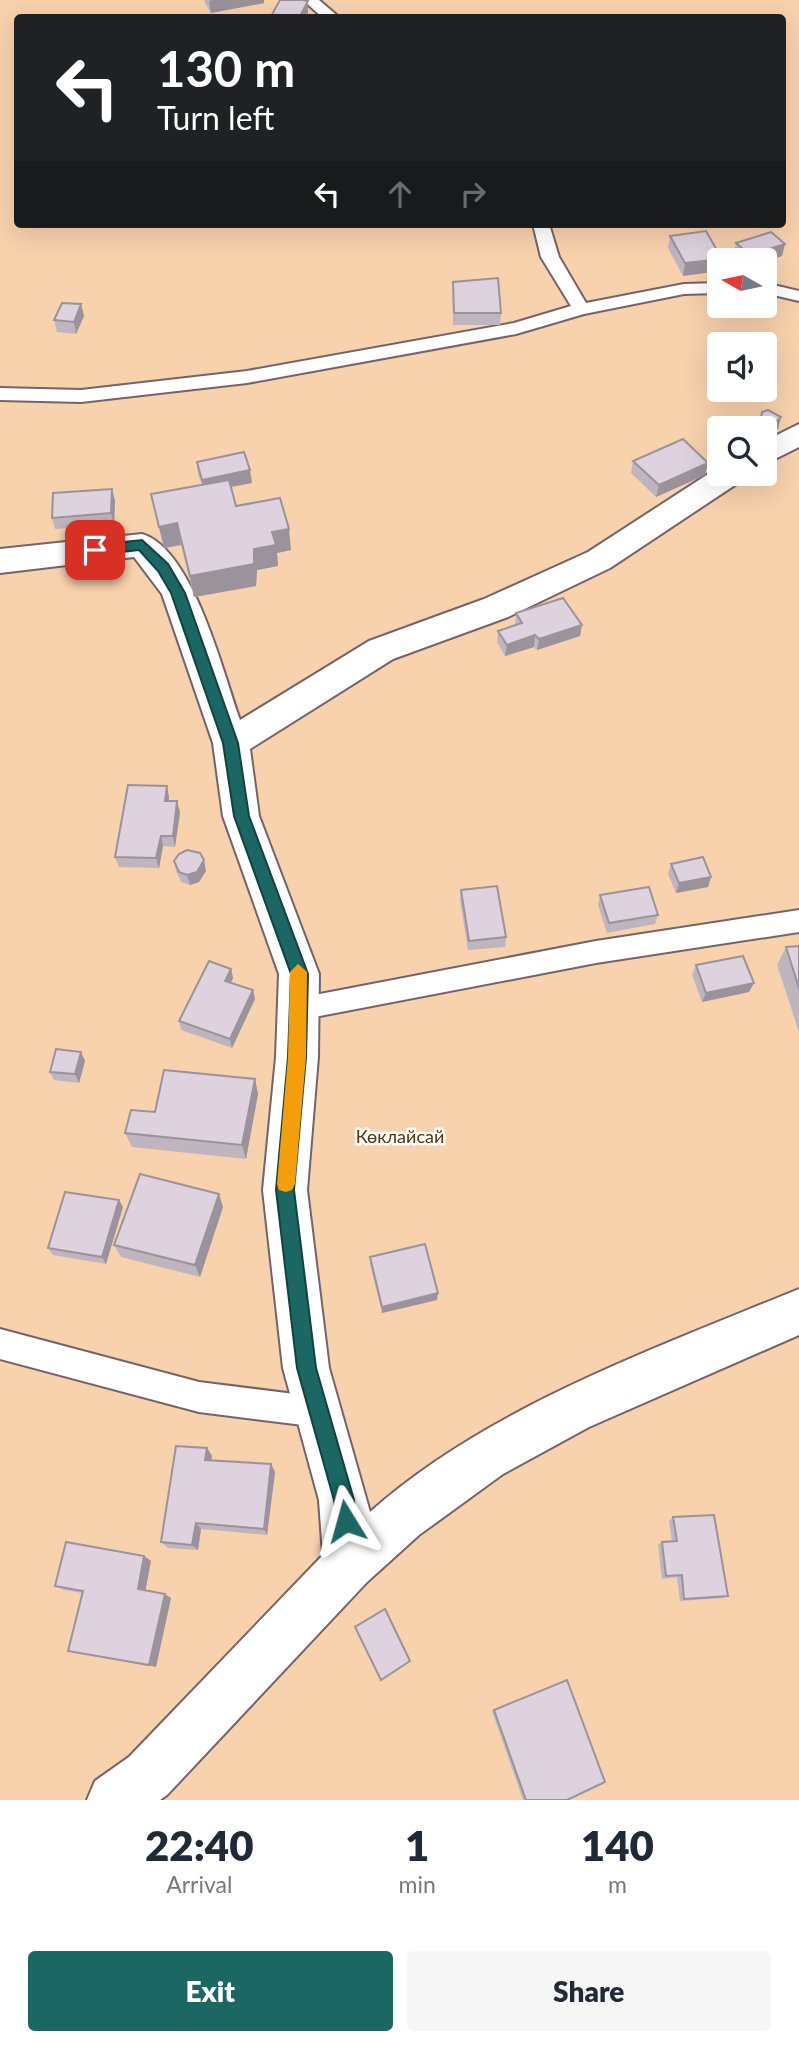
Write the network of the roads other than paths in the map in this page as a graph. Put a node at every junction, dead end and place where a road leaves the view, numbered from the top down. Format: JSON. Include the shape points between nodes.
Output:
{"nodes":[{"id":1,"x":310,"y":0,"type":"edge"},
{"id":2,"x":328,"y":14,"type":"edge"},
{"id":3,"x":542,"y":228,"type":"edge"},
{"id":4,"x":707,"y":288,"type":"edge"},
{"id":5,"x":777,"y":291,"type":"edge"},
{"id":6,"x":799,"y":296,"type":"edge"},
{"id":7,"x":581,"y":309,"type":"junction"},
{"id":8,"x":0,"y":394,"type":"edge"},
{"id":9,"x":799,"y":434,"type":"edge"},
{"id":10,"x":777,"y":447,"type":"edge"},
{"id":11,"x":712,"y":486,"type":"edge"},
{"id":12,"x":0,"y":561,"type":"edge"},
{"id":13,"x":231,"y":743,"type":"junction"},
{"id":14,"x":799,"y":921,"type":"edge"},
{"id":15,"x":299,"y":1009,"type":"junction"},
{"id":16,"x":799,"y":1311,"type":"edge"},
{"id":17,"x":0,"y":1344,"type":"edge"},
{"id":18,"x":319,"y":1412,"type":"junction"},
{"id":19,"x":349,"y":1564,"type":"junction"},
{"id":20,"x":114,"y":1800,"type":"edge"}],
"edges":[{"from":1,"to":2,"type":"lane"},
{"from":3,"to":7,"type":"lane","via":[[550,257]]},
{"from":4,"to":7,"type":"lane"},
{"from":5,"to":6,"type":"lane"},
{"from":7,"to":8,"type":"lane","via":[[516,328],[247,377],[82,396]]},
{"from":9,"to":10,"type":"street"},
{"from":11,"to":13,"type":"street","via":[[599,560],[496,608],[381,650]]},
{"from":12,"to":13,"type":"street","via":[[142,545],[178,593]]},
{"from":13,"to":15,"type":"street","via":[[242,816],[299,974]]},
{"from":14,"to":15,"type":"lane","via":[[596,952]]},
{"from":15,"to":18,"type":"street","via":[[285,1190],[306,1368]]},
{"from":16,"to":19,"type":"street","via":[[572,1410],[486,1457],[401,1517]]},
{"from":17,"to":18,"type":"lane","via":[[200,1397]]},
{"from":18,"to":19,"type":"street","via":[[344,1500]]},
{"from":19,"to":20,"type":"street","via":[[148,1776]]}]}
